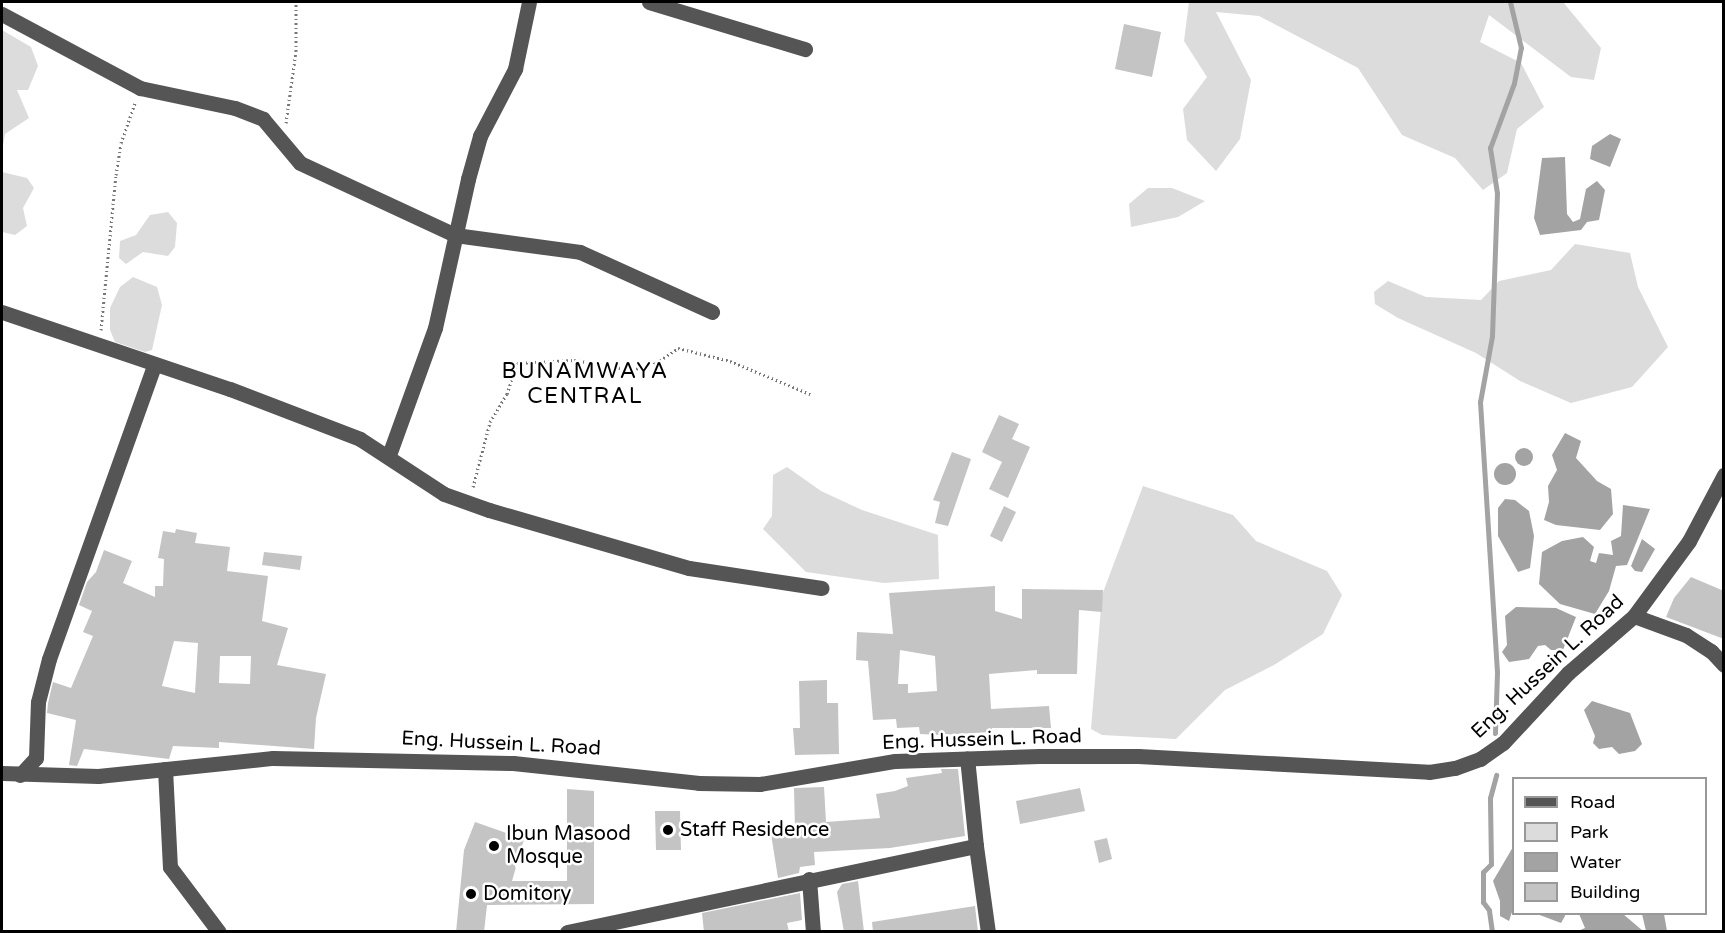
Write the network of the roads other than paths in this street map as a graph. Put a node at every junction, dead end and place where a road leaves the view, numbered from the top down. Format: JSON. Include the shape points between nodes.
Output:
{"nodes":[{"id":1,"x":529,"y":2,"type":"edge"},
{"id":2,"x":649,"y":2,"type":"edge"},
{"id":3,"x":2,"y":14,"type":"edge"},
{"id":4,"x":806,"y":49,"type":"dead end"},
{"id":5,"x":455,"y":235,"type":"junction"},
{"id":6,"x":2,"y":312,"type":"edge"},
{"id":7,"x":712,"y":312,"type":"dead end"},
{"id":8,"x":154,"y":365,"type":"junction"},
{"id":9,"x":389,"y":455,"type":"junction"},
{"id":10,"x":1724,"y":475,"type":"edge"},
{"id":11,"x":822,"y":588,"type":"dead end"},
{"id":12,"x":1634,"y":616,"type":"junction"},
{"id":13,"x":1724,"y":665,"type":"edge"},
{"id":14,"x":967,"y":758,"type":"junction"},
{"id":15,"x":165,"y":769,"type":"junction"},
{"id":16,"x":2,"y":773,"type":"edge"},
{"id":17,"x":20,"y":775,"type":"junction"},
{"id":18,"x":976,"y":846,"type":"junction"},
{"id":19,"x":809,"y":879,"type":"junction"},
{"id":20,"x":219,"y":932,"type":"edge"},
{"id":21,"x":567,"y":932,"type":"edge"},
{"id":22,"x":813,"y":932,"type":"edge"},
{"id":23,"x":988,"y":932,"type":"edge"}],
"edges":[{"from":1,"to":5,"type":"street","via":[[515,69],[480,136]]},
{"from":2,"to":4,"type":"street"},
{"from":3,"to":5,"type":"street","via":[[140,88],[236,108],[263,119],[300,163]]},
{"from":5,"to":7,"type":"street","via":[[580,252]]},
{"from":5,"to":9,"type":"street","via":[[438,318]]},
{"from":6,"to":8,"type":"street"},
{"from":8,"to":9,"type":"street","via":[[310,420]]},
{"from":8,"to":17,"type":"street","via":[[50,659],[38,702],[36,758]]},
{"from":9,"to":11,"type":"street","via":[[416,478],[467,502],[689,568]]},
{"from":10,"to":12,"type":"street","name":"Eng. Hussein L. Road","via":[[1689,542]]},
{"from":12,"to":13,"type":"street","via":[[1686,635]]},
{"from":12,"to":14,"type":"street","name":"Eng. Hussein L. Road","via":[[1568,673],[1503,743],[1480,759],[1455,768],[1429,772],[1138,756]]},
{"from":14,"to":15,"type":"street","name":"Eng. Hussein L. Road","via":[[895,761],[760,784],[699,783],[513,763],[416,758],[273,758]]},
{"from":14,"to":18,"type":"street"},
{"from":15,"to":17,"type":"street","name":"Eng. Hussein L. Road","via":[[98,776]]},
{"from":15,"to":20,"type":"street","via":[[170,867]]},
{"from":16,"to":17,"type":"street","name":"Eng. Hussein L. Road"},
{"from":18,"to":19,"type":"street"},
{"from":18,"to":23,"type":"street"},
{"from":19,"to":21,"type":"street"},
{"from":19,"to":22,"type":"street"}]}
